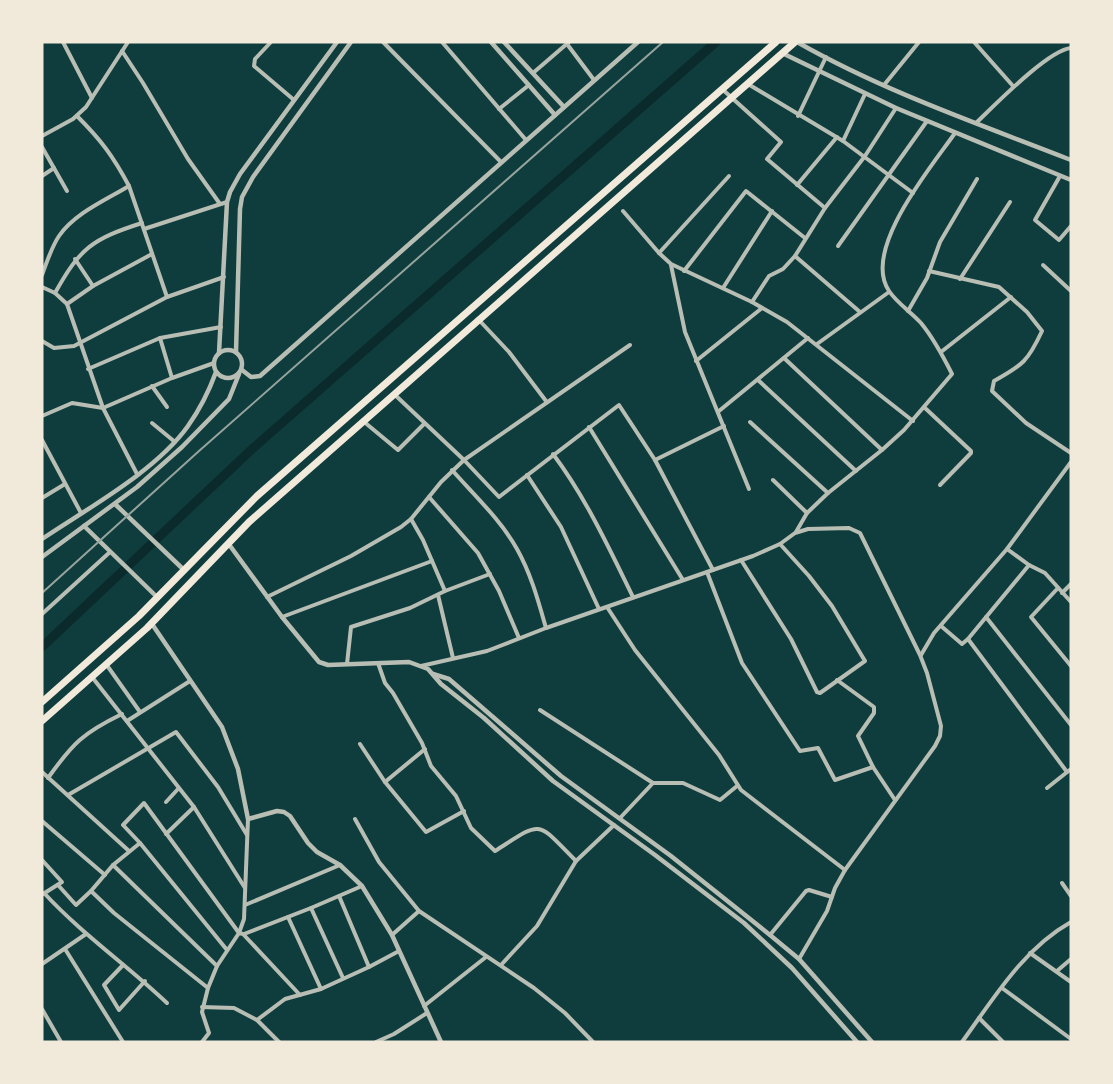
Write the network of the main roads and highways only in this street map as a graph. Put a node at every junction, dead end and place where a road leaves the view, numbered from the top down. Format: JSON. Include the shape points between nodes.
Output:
{"nodes":[{"id":1,"x":776,"y":42,"type":"edge"},
{"id":2,"x":796,"y":42,"type":"edge"},
{"id":3,"x":720,"y":91,"type":"junction"},
{"id":4,"x":730,"y":100,"type":"junction"},
{"id":5,"x":697,"y":111,"type":"junction"},
{"id":6,"x":707,"y":120,"type":"junction"},
{"id":7,"x":42,"y":702,"type":"edge"},
{"id":8,"x":42,"y":721,"type":"edge"}],
"edges":[{"from":1,"to":3,"type":"highway"},
{"from":2,"to":4,"type":"highway"},
{"from":3,"to":4,"type":"highway"},
{"from":3,"to":5,"type":"highway"},
{"from":4,"to":6,"type":"highway"},
{"from":5,"to":6,"type":"highway"},
{"from":5,"to":7,"type":"highway","via":[[257,496],[158,598]]},
{"from":6,"to":8,"type":"highway","via":[[249,522],[152,624]]}]}
